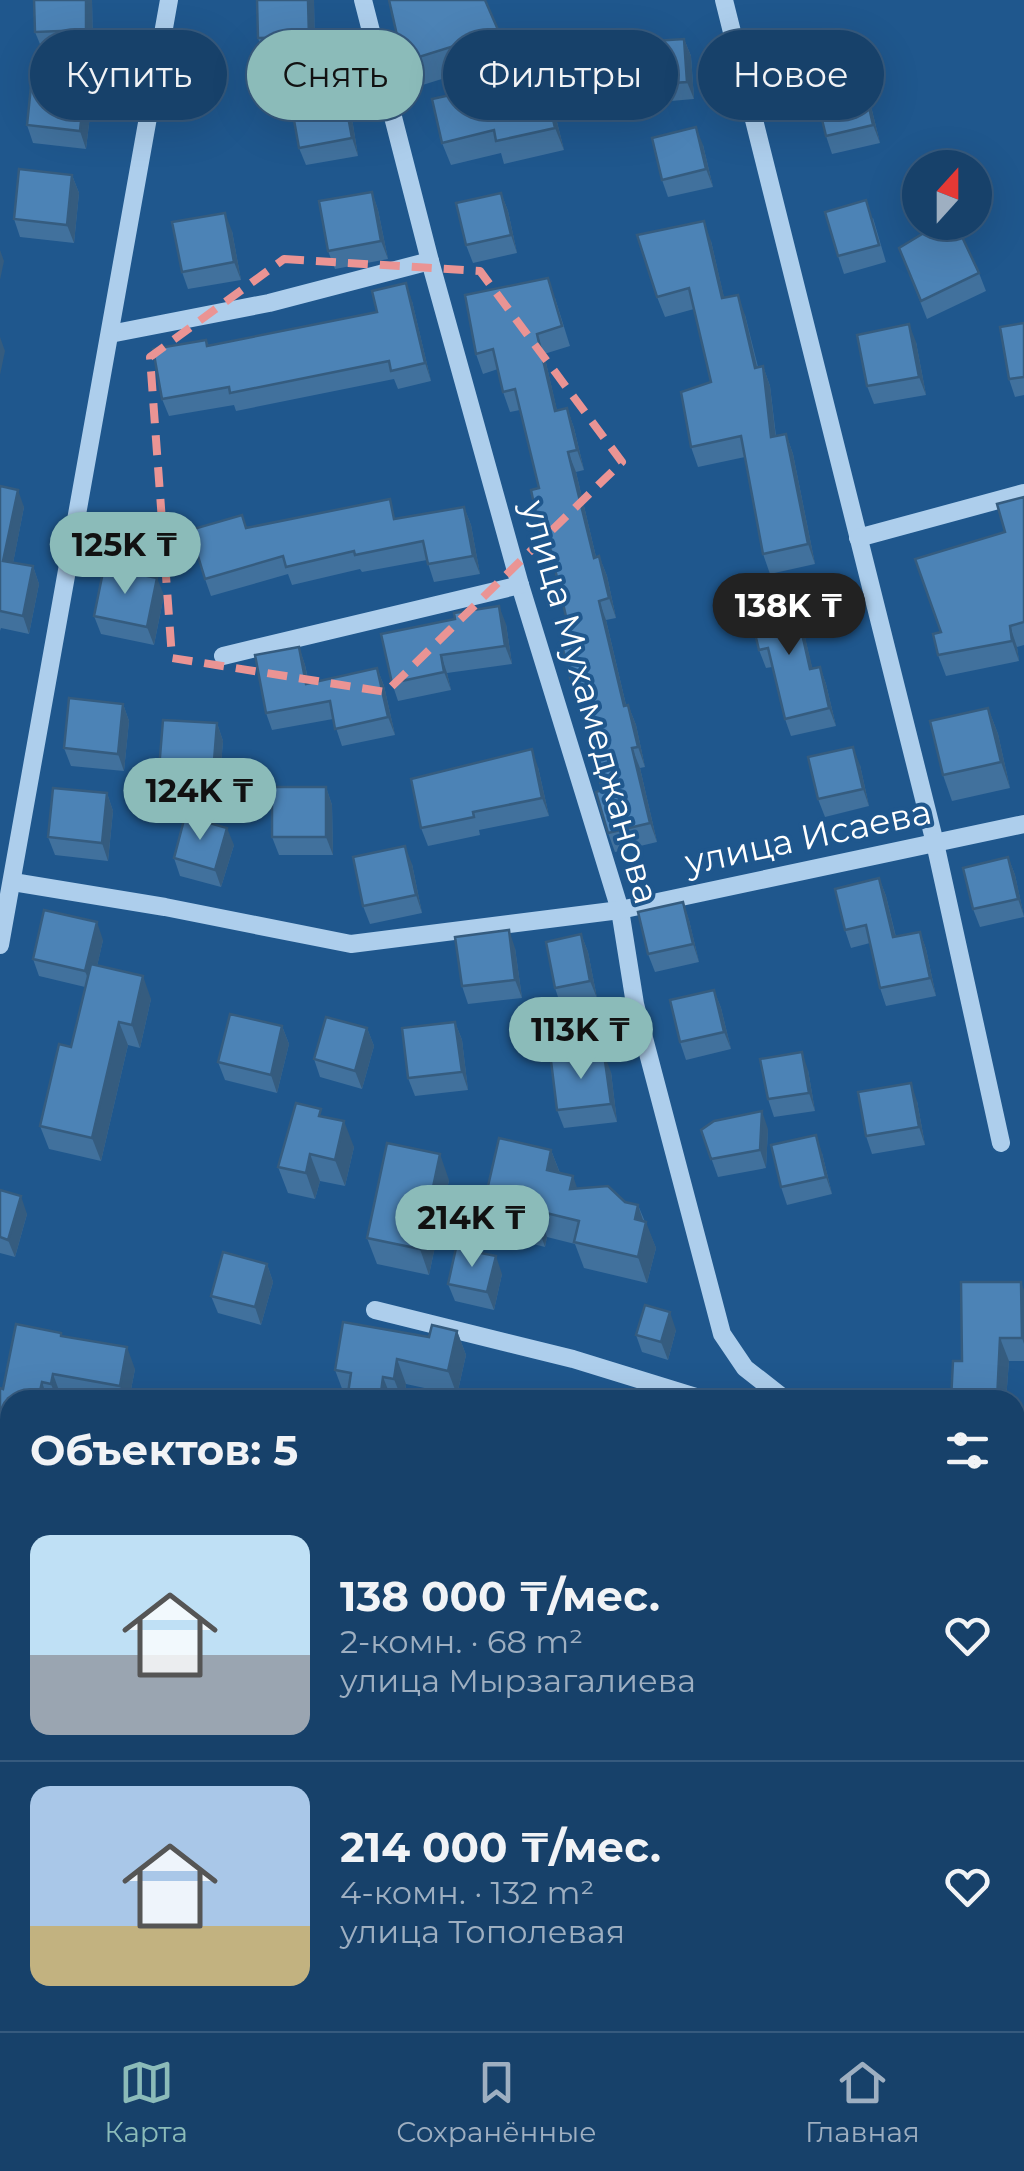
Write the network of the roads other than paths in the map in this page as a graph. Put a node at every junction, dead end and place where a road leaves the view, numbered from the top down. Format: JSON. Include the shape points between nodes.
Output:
{"nodes":[{"id":1,"x":169,"y":0,"type":"edge"},
{"id":2,"x":363,"y":0,"type":"edge"},
{"id":3,"x":724,"y":0,"type":"edge"},
{"id":4,"x":430,"y":262,"type":"junction"},
{"id":5,"x":110,"y":334,"type":"junction"},
{"id":6,"x":1024,"y":493,"type":"edge"},
{"id":7,"x":858,"y":538,"type":"junction"},
{"id":8,"x":520,"y":585,"type":"junction"},
{"id":9,"x":223,"y":656,"type":"dead end"},
{"id":10,"x":1024,"y":824,"type":"edge"},
{"id":11,"x":935,"y":844,"type":"junction"},
{"id":12,"x":13,"y":882,"type":"junction"},
{"id":13,"x":620,"y":910,"type":"junction"},
{"id":14,"x":0,"y":945,"type":"edge"},
{"id":15,"x":1001,"y":1143,"type":"dead end"},
{"id":16,"x":375,"y":1310,"type":"dead end"},
{"id":17,"x":673,"y":1390,"type":"edge"},
{"id":18,"x":773,"y":1390,"type":"edge"}],
"edges":[{"from":1,"to":5,"type":"street"},
{"from":2,"to":4,"type":"street","name":"улица Мухамеджанова"},
{"from":3,"to":7,"type":"street"},
{"from":4,"to":5,"type":"street"},
{"from":4,"to":8,"type":"street","name":"улица Мухамеджанова"},
{"from":5,"to":12,"type":"street"},
{"from":6,"to":7,"type":"street"},
{"from":7,"to":11,"type":"street"},
{"from":8,"to":9,"type":"street"},
{"from":8,"to":13,"type":"street","name":"улица Мухамеджанова"},
{"from":10,"to":11,"type":"street","name":"улица Исаева"},
{"from":11,"to":13,"type":"street","name":"улица Исаева"},
{"from":11,"to":15,"type":"street"},
{"from":12,"to":13,"type":"street","name":"улица Исаева","via":[[351,944]]},
{"from":12,"to":14,"type":"street"},
{"from":13,"to":18,"type":"street","name":"улица Мухамеджанова","via":[[635,1004],[722,1334],[745,1368]]},
{"from":16,"to":17,"type":"street"}]}
